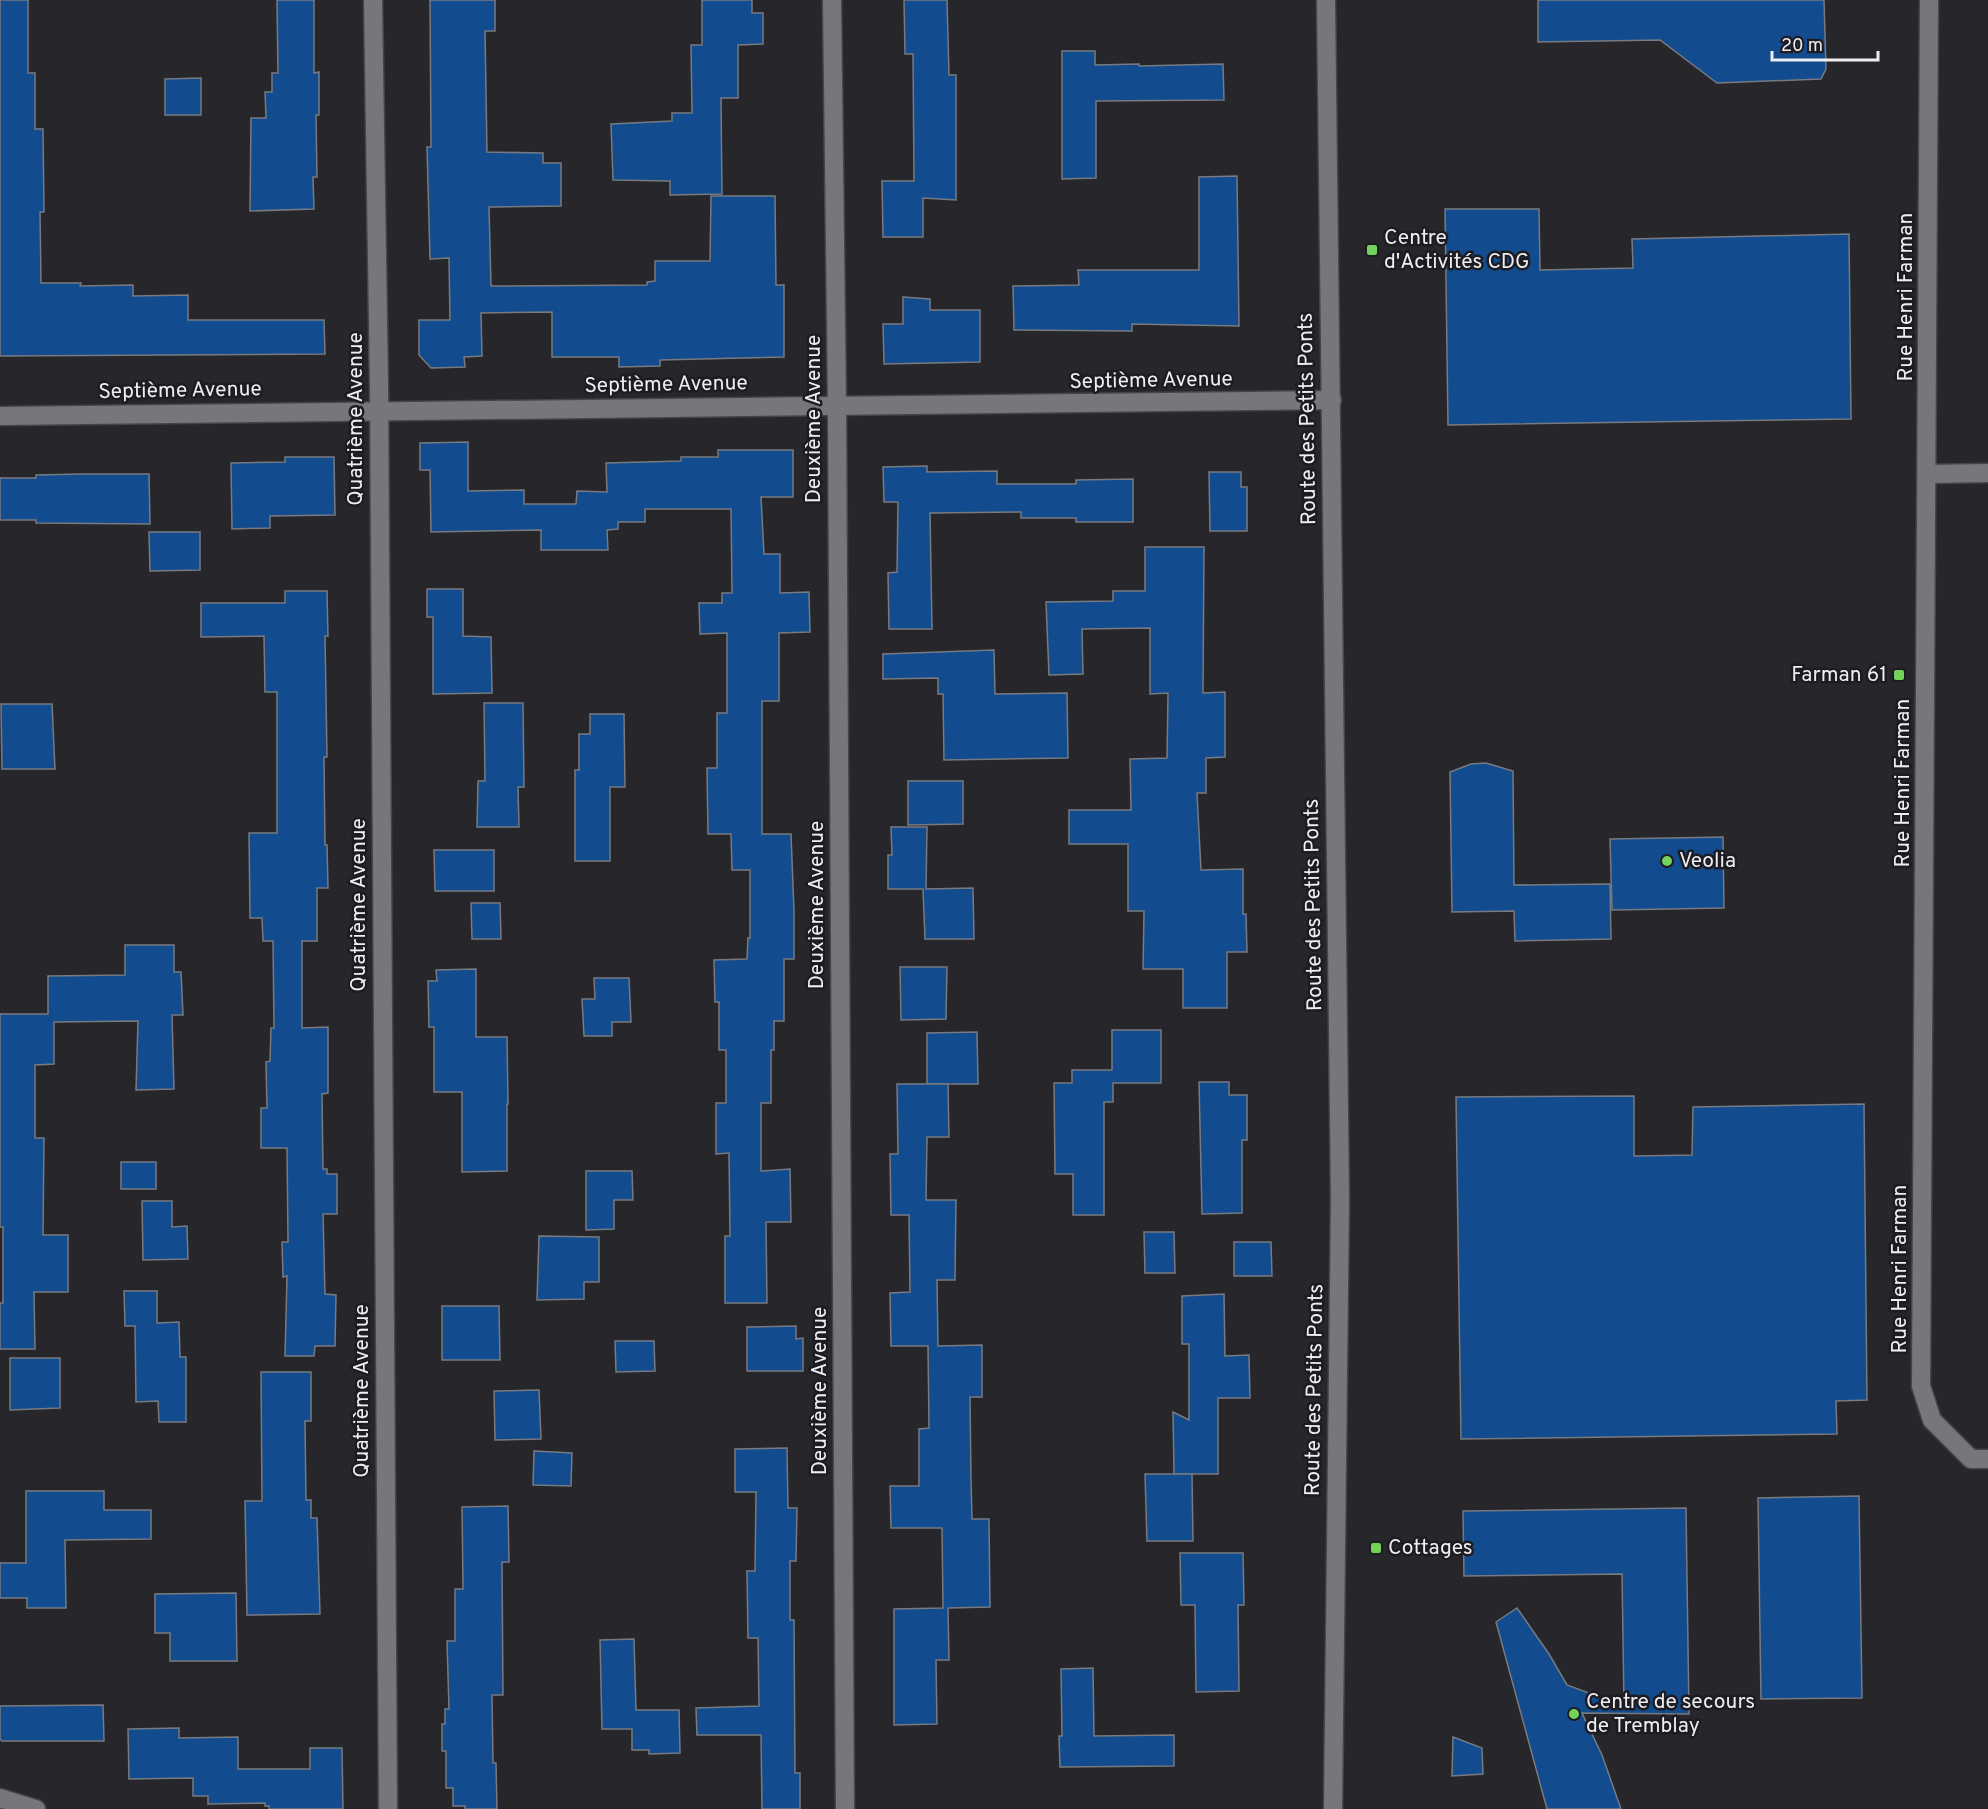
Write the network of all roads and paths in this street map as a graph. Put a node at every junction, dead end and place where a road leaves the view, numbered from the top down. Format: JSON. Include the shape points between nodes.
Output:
{"nodes":[{"id":1,"x":374,"y":0,"type":"edge"},
{"id":2,"x":832,"y":0,"type":"edge"},
{"id":3,"x":1326,"y":0,"type":"edge"},
{"id":4,"x":1929,"y":0,"type":"edge"},
{"id":5,"x":1332,"y":400,"type":"junction"},
{"id":6,"x":837,"y":406,"type":"junction"},
{"id":7,"x":379,"y":412,"type":"junction"},
{"id":8,"x":0,"y":416,"type":"edge"},
{"id":9,"x":1988,"y":473,"type":"edge"},
{"id":10,"x":1927,"y":474,"type":"junction"},
{"id":11,"x":1988,"y":1459,"type":"edge"},
{"id":12,"x":0,"y":1798,"type":"edge"},
{"id":13,"x":36,"y":1809,"type":"edge"},
{"id":14,"x":388,"y":1809,"type":"edge"},
{"id":15,"x":845,"y":1809,"type":"edge"},
{"id":16,"x":1333,"y":1809,"type":"edge"}],
"edges":[{"from":1,"to":7,"type":"street","name":"Quatrième Avenue"},
{"from":2,"to":6,"type":"street","name":"Deuxième Avenue"},
{"from":3,"to":5,"type":"street","name":"Route des Petits Ponts"},
{"from":4,"to":10,"type":"street","name":"Rue Henri Farman"},
{"from":5,"to":6,"type":"street","name":"Septième Avenue"},
{"from":5,"to":16,"type":"street","name":"Route des Petits Ponts","via":[[1340,1200]]},
{"from":6,"to":7,"type":"street","name":"Septième Avenue"},
{"from":6,"to":15,"type":"street","name":"Deuxième Avenue"},
{"from":7,"to":8,"type":"street","name":"Septième Avenue"},
{"from":7,"to":14,"type":"street","name":"Quatrième Avenue"},
{"from":9,"to":10,"type":"street"},
{"from":10,"to":11,"type":"street","name":"Rue Henri Farman","via":[[1921,1386],[1932,1420],[1971,1459]]},
{"from":12,"to":13,"type":"street"}]}
